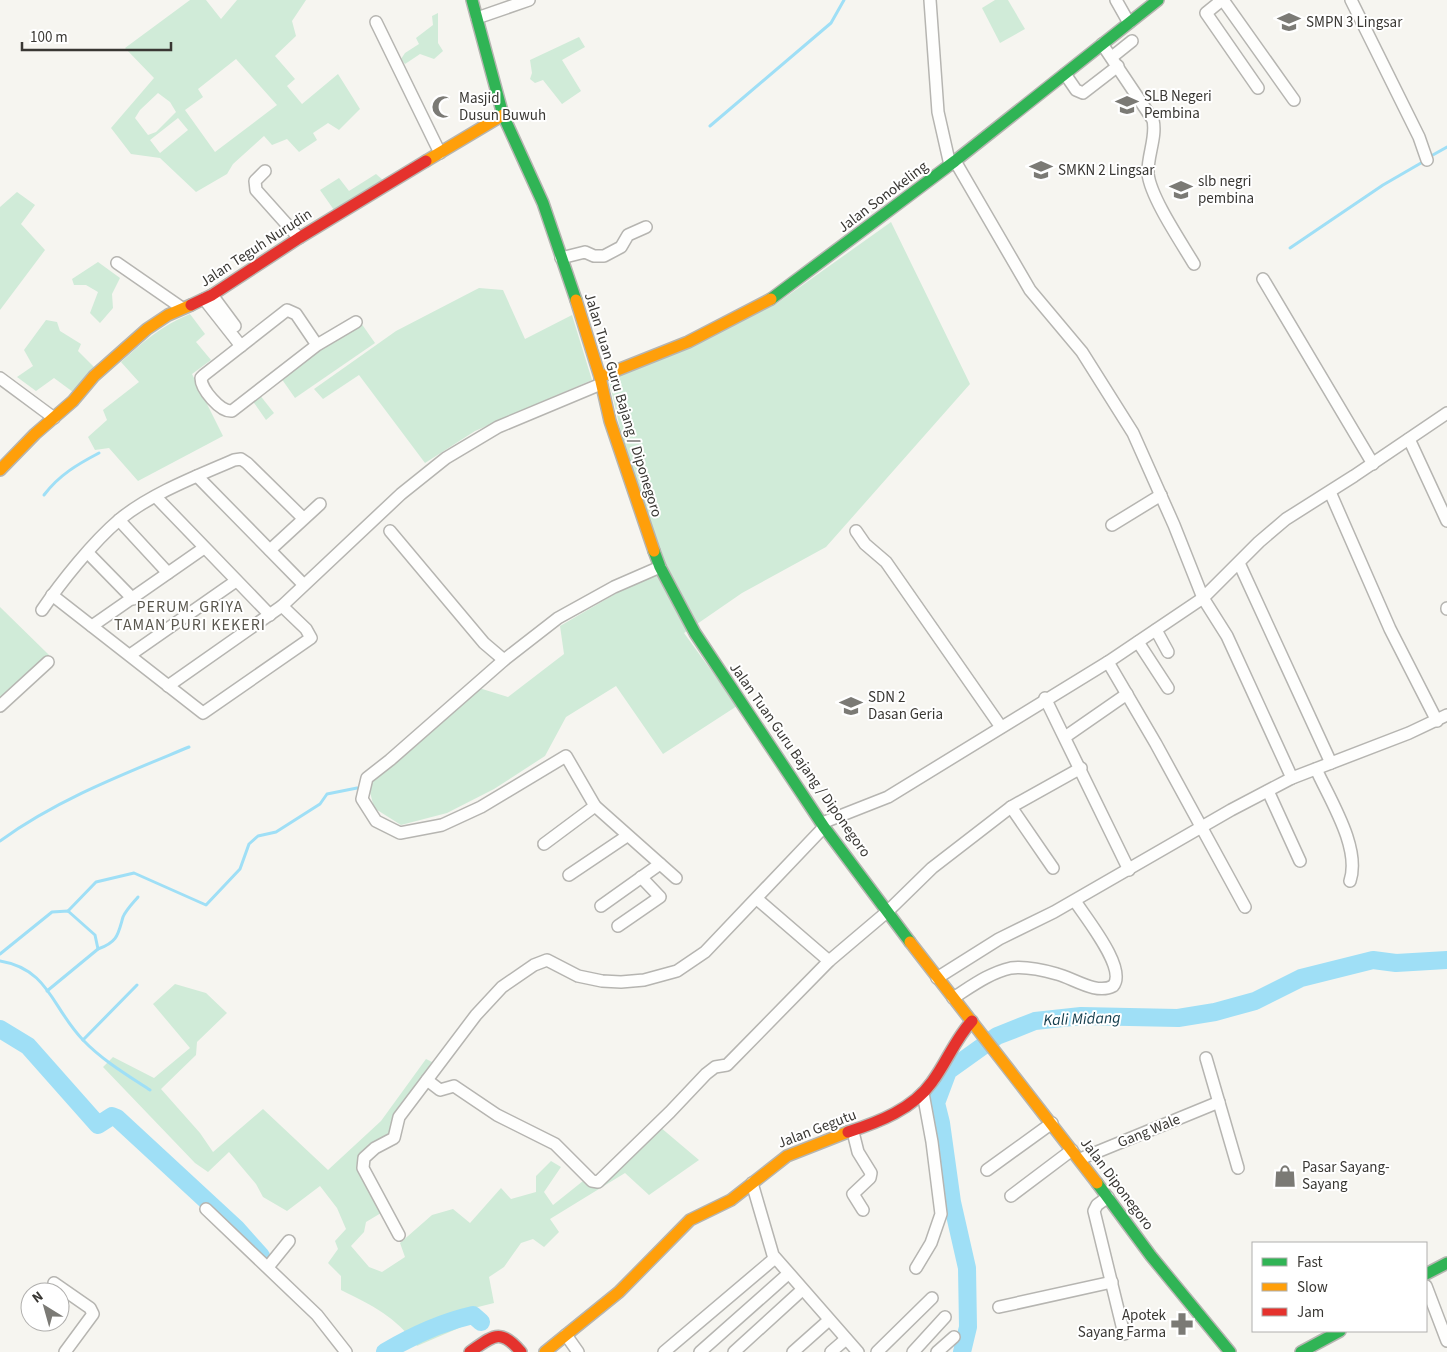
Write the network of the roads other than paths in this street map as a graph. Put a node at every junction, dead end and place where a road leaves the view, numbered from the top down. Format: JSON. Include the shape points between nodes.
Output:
{"nodes":[{"id":1,"x":472,"y":0,"type":"edge"},
{"id":2,"x":529,"y":0,"type":"edge"},
{"id":3,"x":930,"y":0,"type":"edge"},
{"id":4,"x":1116,"y":0,"type":"edge"},
{"id":5,"x":1158,"y":0,"type":"edge"},
{"id":6,"x":1222,"y":0,"type":"edge"},
{"id":7,"x":1351,"y":0,"type":"edge"},
{"id":8,"x":477,"y":18,"type":"junction"},
{"id":9,"x":376,"y":22,"type":"dead end"},
{"id":10,"x":1129,"y":23,"type":"junction"},
{"id":11,"x":1132,"y":41,"type":"dead end"},
{"id":12,"x":1102,"y":44,"type":"junction"},
{"id":13,"x":1115,"y":62,"type":"junction"},
{"id":14,"x":1065,"y":74,"type":"junction"},
{"id":15,"x":1258,"y":88,"type":"dead end"},
{"id":16,"x":1294,"y":100,"type":"dead end"},
{"id":17,"x":503,"y":115,"type":"junction"},
{"id":18,"x":440,"y":153,"type":"junction"},
{"id":19,"x":1427,"y":160,"type":"dead end"},
{"id":20,"x":952,"y":163,"type":"junction"},
{"id":21,"x":265,"y":171,"type":"dead end"},
{"id":22,"x":646,"y":227,"type":"dead end"},
{"id":23,"x":298,"y":238,"type":"junction"},
{"id":24,"x":560,"y":258,"type":"junction"},
{"id":25,"x":117,"y":263,"type":"dead end"},
{"id":26,"x":1194,"y":264,"type":"dead end"},
{"id":27,"x":1263,"y":279,"type":"dead end"},
{"id":28,"x":208,"y":297,"type":"junction"},
{"id":29,"x":182,"y":308,"type":"junction"},
{"id":30,"x":356,"y":322,"type":"dead end"},
{"id":31,"x":244,"y":344,"type":"junction"},
{"id":32,"x":317,"y":345,"type":"junction"},
{"id":33,"x":0,"y":378,"type":"edge"},
{"id":34,"x":601,"y":380,"type":"junction"},
{"id":35,"x":1447,"y":413,"type":"edge"},
{"id":36,"x":54,"y":418,"type":"junction"},
{"id":37,"x":1409,"y":439,"type":"junction"},
{"id":38,"x":1373,"y":464,"type":"junction"},
{"id":39,"x":0,"y":470,"type":"edge"},
{"id":40,"x":198,"y":476,"type":"junction"},
{"id":41,"x":1330,"y":492,"type":"junction"},
{"id":42,"x":1161,"y":495,"type":"junction"},
{"id":43,"x":156,"y":497,"type":"junction"},
{"id":44,"x":320,"y":504,"type":"dead end"},
{"id":45,"x":304,"y":518,"type":"junction"},
{"id":46,"x":119,"y":520,"type":"junction"},
{"id":47,"x":1447,"y":521,"type":"edge"},
{"id":48,"x":1112,"y":525,"type":"dead end"},
{"id":49,"x":390,"y":531,"type":"dead end"},
{"id":50,"x":856,"y":531,"type":"dead end"},
{"id":51,"x":204,"y":548,"type":"junction"},
{"id":52,"x":270,"y":550,"type":"junction"},
{"id":53,"x":88,"y":553,"type":"junction"},
{"id":54,"x":1239,"y":563,"type":"junction"},
{"id":55,"x":660,"y":567,"type":"junction"},
{"id":56,"x":168,"y":573,"type":"junction"},
{"id":57,"x":236,"y":581,"type":"junction"},
{"id":58,"x":303,"y":584,"type":"junction"},
{"id":59,"x":52,"y":595,"type":"junction"},
{"id":60,"x":1203,"y":598,"type":"junction"},
{"id":61,"x":132,"y":599,"type":"junction"},
{"id":62,"x":282,"y":606,"type":"junction"},
{"id":63,"x":42,"y":610,"type":"dead end"},
{"id":64,"x":270,"y":615,"type":"junction"},
{"id":65,"x":92,"y":626,"type":"junction"},
{"id":66,"x":1156,"y":630,"type":"junction"},
{"id":67,"x":1138,"y":642,"type":"junction"},
{"id":68,"x":1168,"y":652,"type":"dead end"},
{"id":69,"x":130,"y":655,"type":"junction"},
{"id":70,"x":504,"y":660,"type":"junction"},
{"id":71,"x":48,"y":662,"type":"dead end"},
{"id":72,"x":1108,"y":662,"type":"junction"},
{"id":73,"x":168,"y":686,"type":"junction"},
{"id":74,"x":1168,"y":688,"type":"dead end"},
{"id":75,"x":1127,"y":694,"type":"junction"},
{"id":76,"x":1045,"y":698,"type":"junction"},
{"id":77,"x":0,"y":706,"type":"edge"},
{"id":78,"x":1442,"y":718,"type":"edge"},
{"id":79,"x":1001,"y":727,"type":"junction"},
{"id":80,"x":1065,"y":736,"type":"junction"},
{"id":81,"x":1331,"y":763,"type":"junction"},
{"id":82,"x":1081,"y":768,"type":"junction"},
{"id":83,"x":1316,"y":769,"type":"junction"},
{"id":84,"x":1292,"y":778,"type":"junction"},
{"id":85,"x":1268,"y":791,"type":"junction"},
{"id":86,"x":595,"y":806,"type":"junction"},
{"id":87,"x":1011,"y":807,"type":"junction"},
{"id":88,"x":823,"y":825,"type":"junction"},
{"id":89,"x":1202,"y":828,"type":"junction"},
{"id":90,"x":627,"y":836,"type":"junction"},
{"id":91,"x":544,"y":844,"type":"dead end"},
{"id":92,"x":1300,"y":861,"type":"dead end"},
{"id":93,"x":660,"y":864,"type":"junction"},
{"id":94,"x":1053,"y":868,"type":"dead end"},
{"id":95,"x":1130,"y":870,"type":"junction"},
{"id":96,"x":569,"y":875,"type":"dead end"},
{"id":97,"x":641,"y":877,"type":"junction"},
{"id":98,"x":676,"y":878,"type":"dead end"},
{"id":99,"x":1350,"y":881,"type":"dead end"},
{"id":100,"x":757,"y":898,"type":"junction"},
{"id":101,"x":1075,"y":900,"type":"junction"},
{"id":102,"x":601,"y":906,"type":"dead end"},
{"id":103,"x":1245,"y":907,"type":"dead end"},
{"id":104,"x":888,"y":911,"type":"junction"},
{"id":105,"x":618,"y":926,"type":"dead end"},
{"id":106,"x":829,"y":961,"type":"junction"},
{"id":107,"x":937,"y":978,"type":"junction"},
{"id":108,"x":953,"y":998,"type":"junction"},
{"id":109,"x":972,"y":1021,"type":"junction"},
{"id":110,"x":982,"y":1032,"type":"joint"},
{"id":111,"x":1206,"y":1058,"type":"dead end"},
{"id":112,"x":427,"y":1080,"type":"junction"},
{"id":113,"x":923,"y":1093,"type":"junction"},
{"id":114,"x":1219,"y":1102,"type":"junction"},
{"id":115,"x":1052,"y":1123,"type":"junction"},
{"id":116,"x":853,"y":1132,"type":"junction"},
{"id":117,"x":1072,"y":1150,"type":"junction"},
{"id":118,"x":1080,"y":1159,"type":"junction"},
{"id":119,"x":1238,"y":1168,"type":"dead end"},
{"id":120,"x":987,"y":1170,"type":"dead end"},
{"id":121,"x":752,"y":1183,"type":"junction"},
{"id":122,"x":1012,"y":1196,"type":"dead end"},
{"id":123,"x":1108,"y":1197,"type":"junction"},
{"id":124,"x":206,"y":1209,"type":"dead end"},
{"id":125,"x":863,"y":1210,"type":"dead end"},
{"id":126,"x":399,"y":1235,"type":"dead end"},
{"id":127,"x":289,"y":1241,"type":"dead end"},
{"id":128,"x":775,"y":1258,"type":"junction"},
{"id":129,"x":1447,"y":1263,"type":"edge"},
{"id":130,"x":270,"y":1264,"type":"junction"},
{"id":131,"x":916,"y":1268,"type":"dead end"},
{"id":132,"x":1427,"y":1273,"type":"edge"},
{"id":133,"x":1447,"y":1273,"type":"edge"},
{"id":134,"x":788,"y":1274,"type":"junction"},
{"id":135,"x":1112,"y":1282,"type":"junction"},
{"id":136,"x":1427,"y":1284,"type":"edge"},
{"id":137,"x":1427,"y":1288,"type":"edge"},
{"id":138,"x":802,"y":1290,"type":"junction"},
{"id":139,"x":70,"y":1294,"type":"edge"},
{"id":140,"x":932,"y":1298,"type":"dead end"},
{"id":141,"x":999,"y":1307,"type":"dead end"},
{"id":142,"x":945,"y":1317,"type":"dead end"},
{"id":143,"x":829,"y":1320,"type":"junction"},
{"id":144,"x":1320,"y":1332,"type":"edge"},
{"id":145,"x":1338,"y":1332,"type":"edge"},
{"id":146,"x":1124,"y":1334,"type":"dead end"},
{"id":147,"x":566,"y":1335,"type":"junction"},
{"id":148,"x":954,"y":1337,"type":"dead end"},
{"id":149,"x":846,"y":1339,"type":"junction"},
{"id":150,"x":1447,"y":1341,"type":"edge"},
{"id":151,"x":1295,"y":1350,"type":"edge"},
{"id":152,"x":66,"y":1352,"type":"edge"},
{"id":153,"x":346,"y":1352,"type":"edge"},
{"id":154,"x":470,"y":1352,"type":"edge"},
{"id":155,"x":521,"y":1352,"type":"edge"},
{"id":156,"x":545,"y":1352,"type":"edge"},
{"id":157,"x":578,"y":1352,"type":"edge"},
{"id":158,"x":664,"y":1352,"type":"edge"},
{"id":159,"x":700,"y":1352,"type":"edge"},
{"id":160,"x":734,"y":1352,"type":"edge"},
{"id":161,"x":793,"y":1352,"type":"edge"},
{"id":162,"x":831,"y":1352,"type":"edge"},
{"id":163,"x":858,"y":1352,"type":"edge"},
{"id":164,"x":877,"y":1352,"type":"edge"},
{"id":165,"x":913,"y":1352,"type":"edge"},
{"id":166,"x":938,"y":1352,"type":"edge"},
{"id":167,"x":1230,"y":1352,"type":"edge"}],
"edges":[{"from":1,"to":8,"type":"main road","name":"Jalan Tuan Guru Bajang / Diponegoro"},
{"from":2,"to":8,"type":"street"},
{"from":3,"to":20,"type":"street","via":[[938,112]]},
{"from":4,"to":10,"type":"street"},
{"from":5,"to":10,"type":"main road","name":"Jalan Sonokeling"},
{"from":6,"to":15,"type":"street","via":[[1206,13]]},
{"from":6,"to":16,"type":"street"},
{"from":7,"to":19,"type":"street","via":[[1419,137]]},
{"from":8,"to":17,"type":"main road","name":"Jalan Tuan Guru Bajang / Diponegoro"},
{"from":9,"to":18,"type":"street"},
{"from":10,"to":12,"type":"main road","name":"Jalan Sonokeling"},
{"from":11,"to":13,"type":"street"},
{"from":12,"to":13,"type":"street"},
{"from":12,"to":14,"type":"main road","name":"Jalan Sonokeling"},
{"from":13,"to":14,"type":"street","via":[[1083,93],[1076,90]]},
{"from":13,"to":26,"type":"street","via":[[1153,120],[1148,156],[1150,185]]},
{"from":14,"to":20,"type":"main road","name":"Jalan Sonokeling"},
{"from":17,"to":18,"type":"main road","name":"Jalan Teguh Nurudin"},
{"from":17,"to":24,"type":"main road","name":"Jalan Tuan Guru Bajang / Diponegoro","via":[[543,203]]},
{"from":18,"to":23,"type":"main road","name":"Jalan Teguh Nurudin"},
{"from":20,"to":34,"type":"main road","name":"Jalan Sonokeling","via":[[773,298],[688,342]]},
{"from":20,"to":42,"type":"street","via":[[1030,290],[1088,361],[1133,433]]},
{"from":21,"to":23,"type":"street","via":[[255,180],[256,190]]},
{"from":22,"to":24,"type":"street","via":[[628,235],[621,247],[604,256],[585,252]]},
{"from":23,"to":28,"type":"main road","name":"Jalan Teguh Nurudin"},
{"from":24,"to":34,"type":"main road","name":"Jalan Tuan Guru Bajang / Diponegoro"},
{"from":25,"to":29,"type":"street"},
{"from":27,"to":38,"type":"street"},
{"from":28,"to":29,"type":"main road","name":"Jalan Teguh Nurudin"},
{"from":28,"to":31,"type":"street"},
{"from":29,"to":36,"type":"main road","name":"Jalan Teguh Nurudin","via":[[147,329],[123,349]]},
{"from":30,"to":32,"type":"street"},
{"from":31,"to":32,"type":"street","via":[[287,310],[296,314]]},
{"from":31,"to":32,"type":"street","via":[[204,375],[201,381],[219,406],[228,412]]},
{"from":33,"to":36,"type":"street"},
{"from":34,"to":55,"type":"main road","name":"Jalan Tuan Guru Bajang / Diponegoro","via":[[614,435]]},
{"from":34,"to":58,"type":"street","via":[[498,427],[454,454],[401,494]]},
{"from":35,"to":37,"type":"street"},
{"from":36,"to":39,"type":"main road","name":"Jalan Teguh Nurudin"},
{"from":37,"to":38,"type":"street"},
{"from":37,"to":47,"type":"street"},
{"from":38,"to":41,"type":"street"},
{"from":40,"to":43,"type":"street"},
{"from":40,"to":45,"type":"street","via":[[241,459]]},
{"from":40,"to":52,"type":"street"},
{"from":41,"to":54,"type":"street","via":[[1286,519]]},
{"from":41,"to":78,"type":"street","via":[[1390,629]]},
{"from":42,"to":48,"type":"street"},
{"from":42,"to":60,"type":"street"},
{"from":43,"to":46,"type":"street"},
{"from":43,"to":51,"type":"street"},
{"from":44,"to":45,"type":"street"},
{"from":45,"to":52,"type":"street"},
{"from":46,"to":53,"type":"street"},
{"from":46,"to":56,"type":"street"},
{"from":49,"to":70,"type":"street","via":[[484,643]]},
{"from":50,"to":79,"type":"street","via":[[865,544],[886,562]]},
{"from":51,"to":56,"type":"street"},
{"from":51,"to":57,"type":"street"},
{"from":52,"to":58,"type":"street"},
{"from":53,"to":59,"type":"street"},
{"from":53,"to":61,"type":"street"},
{"from":54,"to":60,"type":"street"},
{"from":54,"to":81,"type":"street"},
{"from":55,"to":70,"type":"street","via":[[614,587],[558,618]]},
{"from":55,"to":88,"type":"main road","name":"Jalan Tuan Guru Bajang / Diponegoro","via":[[695,633]]},
{"from":56,"to":61,"type":"street"},
{"from":57,"to":64,"type":"street"},
{"from":57,"to":69,"type":"street"},
{"from":58,"to":62,"type":"street"},
{"from":59,"to":63,"type":"street"},
{"from":59,"to":65,"type":"street"},
{"from":60,"to":66,"type":"street"},
{"from":60,"to":84,"type":"street","via":[[1227,636]]},
{"from":61,"to":65,"type":"street"},
{"from":62,"to":64,"type":"street"},
{"from":62,"to":73,"type":"street","via":[[311,638],[203,713]]},
{"from":64,"to":73,"type":"street"},
{"from":65,"to":69,"type":"street"},
{"from":66,"to":67,"type":"street"},
{"from":66,"to":68,"type":"street"},
{"from":67,"to":72,"type":"street"},
{"from":67,"to":74,"type":"street"},
{"from":69,"to":73,"type":"street"},
{"from":70,"to":86,"type":"street","via":[[367,778],[362,799],[376,821],[400,833],[442,825],[481,807],[566,756]]},
{"from":71,"to":77,"type":"street"},
{"from":72,"to":75,"type":"street"},
{"from":72,"to":76,"type":"street"},
{"from":75,"to":80,"type":"street"},
{"from":75,"to":89,"type":"street"},
{"from":76,"to":79,"type":"street"},
{"from":76,"to":80,"type":"street"},
{"from":78,"to":81,"type":"street"},
{"from":79,"to":88,"type":"street","via":[[888,797]]},
{"from":80,"to":82,"type":"street"},
{"from":81,"to":83,"type":"street"},
{"from":82,"to":87,"type":"street"},
{"from":82,"to":95,"type":"street"},
{"from":83,"to":84,"type":"street"},
{"from":83,"to":99,"type":"street","via":[[1353,854]]},
{"from":84,"to":85,"type":"street"},
{"from":85,"to":89,"type":"street"},
{"from":85,"to":92,"type":"street"},
{"from":86,"to":90,"type":"street"},
{"from":86,"to":91,"type":"street"},
{"from":87,"to":94,"type":"street"},
{"from":87,"to":104,"type":"street","via":[[932,868]]},
{"from":88,"to":100,"type":"street"},
{"from":88,"to":104,"type":"main road","name":"Jalan Tuan Guru Bajang / Diponegoro"},
{"from":89,"to":95,"type":"street"},
{"from":89,"to":103,"type":"street"},
{"from":90,"to":93,"type":"street"},
{"from":90,"to":96,"type":"street"},
{"from":93,"to":97,"type":"street"},
{"from":93,"to":98,"type":"street"},
{"from":95,"to":101,"type":"street"},
{"from":97,"to":102,"type":"street"},
{"from":97,"to":105,"type":"street","via":[[660,896]]},
{"from":100,"to":106,"type":"street"},
{"from":100,"to":112,"type":"street","via":[[705,952],[683,968],[662,976],[602,981],[578,976],[550,960],[534,965],[502,986]]},
{"from":101,"to":107,"type":"street","via":[[999,939]]},
{"from":101,"to":108,"type":"street","via":[[1116,966],[1117,980],[1113,986],[1095,987],[1059,974],[1013,968],[985,977]]},
{"from":104,"to":106,"type":"street"},
{"from":104,"to":107,"type":"main road","name":"Jalan Tuan Guru Bajang / Diponegoro"},
{"from":106,"to":112,"type":"street","via":[[730,1063],[716,1066],[706,1074],[598,1182],[592,1181],[555,1144],[497,1115],[454,1086],[440,1090]]},
{"from":107,"to":108,"type":"main road","name":"Jalan Tuan Guru Bajang / Diponegoro"},
{"from":108,"to":109,"type":"main road","name":"Jalan Tuan Guru Bajang / Diponegoro"},
{"from":109,"to":110,"type":"main road","name":"Jalan Tuan Guru Bajang / Diponegoro"},
{"from":109,"to":113,"type":"main road","name":"Jalan Gegutu","via":[[957,1036],[937,1078]]},
{"from":110,"to":115,"type":"main road","name":"Jalan Diponegoro"},
{"from":111,"to":114,"type":"street"},
{"from":112,"to":126,"type":"street","via":[[399,1118],[394,1138],[367,1155],[363,1162],[367,1176]]},
{"from":113,"to":116,"type":"main road","name":"Jalan Gegutu","via":[[899,1110]]},
{"from":113,"to":131,"type":"street","via":[[941,1214],[931,1243]]},
{"from":114,"to":118,"type":"street","name":"Gang Wale"},
{"from":114,"to":119,"type":"street"},
{"from":115,"to":117,"type":"main road","name":"Jalan Diponegoro"},
{"from":115,"to":120,"type":"street"},
{"from":116,"to":121,"type":"main road","name":"Jalan Gegutu","via":[[780,1159]]},
{"from":116,"to":125,"type":"street","via":[[858,1152],[871,1173],[853,1194]]},
{"from":117,"to":118,"type":"main road","name":"Jalan Diponegoro"},
{"from":117,"to":122,"type":"street"},
{"from":118,"to":123,"type":"main road","name":"Jalan Diponegoro"},
{"from":121,"to":128,"type":"street"},
{"from":121,"to":147,"type":"main road","name":"Jalan Gegutu","via":[[730,1201],[690,1220],[643,1270]]},
{"from":123,"to":135,"type":"street","via":[[1094,1211]]},
{"from":123,"to":167,"type":"main road","name":"Jalan Diponegoro","via":[[1151,1256]]},
{"from":124,"to":130,"type":"street"},
{"from":127,"to":130,"type":"street"},
{"from":128,"to":134,"type":"street"},
{"from":128,"to":158,"type":"street"},
{"from":129,"to":132,"type":"main road"},
{"from":130,"to":153,"type":"street"},
{"from":133,"to":136,"type":"main road"},
{"from":134,"to":138,"type":"street"},
{"from":134,"to":159,"type":"street"},
{"from":135,"to":141,"type":"street"},
{"from":135,"to":146,"type":"street"},
{"from":137,"to":150,"type":"street"},
{"from":138,"to":143,"type":"street"},
{"from":138,"to":160,"type":"street"},
{"from":139,"to":152,"type":"street","via":[[90,1308],[93,1314]]},
{"from":140,"to":164,"type":"street"},
{"from":142,"to":165,"type":"street"},
{"from":143,"to":149,"type":"street"},
{"from":143,"to":161,"type":"street"},
{"from":144,"to":151,"type":"main road"},
{"from":145,"to":151,"type":"main road"},
{"from":147,"to":156,"type":"main road","name":"Jalan Gegutu"},
{"from":147,"to":157,"type":"street"},
{"from":148,"to":166,"type":"street"},
{"from":149,"to":162,"type":"street"},
{"from":149,"to":163,"type":"street"},
{"from":154,"to":155,"type":"main road","via":[[490,1338],[501,1335],[510,1339]]}]}
